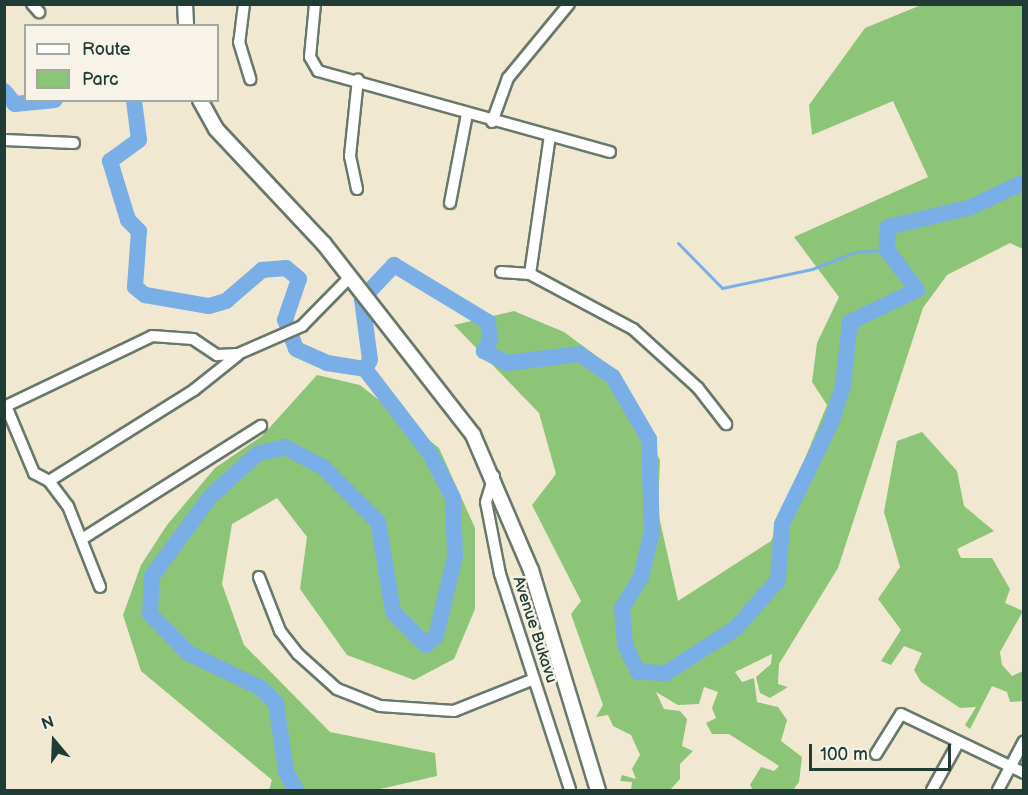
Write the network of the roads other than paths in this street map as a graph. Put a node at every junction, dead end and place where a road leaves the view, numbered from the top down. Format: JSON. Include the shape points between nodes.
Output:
{"nodes":[{"id":1,"x":185,"y":4,"type":"edge"},
{"id":2,"x":244,"y":4,"type":"edge"},
{"id":3,"x":315,"y":4,"type":"edge"},
{"id":4,"x":569,"y":4,"type":"edge"},
{"id":5,"x":186,"y":24,"type":"edge"},
{"id":6,"x":249,"y":79,"type":"dead end"},
{"id":7,"x":358,"y":79,"type":"junction"},
{"id":8,"x":201,"y":102,"type":"edge"},
{"id":9,"x":467,"y":114,"type":"junction"},
{"id":10,"x":492,"y":122,"type":"junction"},
{"id":11,"x":550,"y":136,"type":"junction"},
{"id":12,"x":4,"y":140,"type":"edge"},
{"id":13,"x":74,"y":143,"type":"dead end"},
{"id":14,"x":610,"y":152,"type":"dead end"},
{"id":15,"x":357,"y":189,"type":"dead end"},
{"id":16,"x":450,"y":203,"type":"dead end"},
{"id":17,"x":501,"y":272,"type":"dead end"},
{"id":18,"x":530,"y":274,"type":"junction"},
{"id":19,"x":352,"y":279,"type":"junction"},
{"id":20,"x":238,"y":354,"type":"junction"},
{"id":21,"x":5,"y":407,"type":"edge"},
{"id":22,"x":726,"y":424,"type":"dead end"},
{"id":23,"x":261,"y":426,"type":"dead end"},
{"id":24,"x":494,"y":476,"type":"junction"},
{"id":25,"x":49,"y":481,"type":"junction"},
{"id":26,"x":82,"y":539,"type":"junction"},
{"id":27,"x":259,"y":577,"type":"dead end"},
{"id":28,"x":100,"y":587,"type":"dead end"},
{"id":29,"x":534,"y":679,"type":"junction"},
{"id":30,"x":1023,"y":741,"type":"edge"},
{"id":31,"x":958,"y":743,"type":"junction"},
{"id":32,"x":876,"y":754,"type":"dead end"},
{"id":33,"x":1011,"y":767,"type":"junction"},
{"id":34,"x":1023,"y":773,"type":"edge"},
{"id":35,"x":570,"y":790,"type":"edge"},
{"id":36,"x":598,"y":790,"type":"edge"},
{"id":37,"x":932,"y":790,"type":"edge"},
{"id":38,"x":998,"y":790,"type":"edge"}],
"edges":[{"from":1,"to":5,"type":"street"},
{"from":2,"to":6,"type":"street","via":[[239,42]]},
{"from":3,"to":7,"type":"street","via":[[313,68]]},
{"from":4,"to":10,"type":"street","via":[[508,78]]},
{"from":7,"to":9,"type":"street"},
{"from":7,"to":15,"type":"street","via":[[350,156]]},
{"from":8,"to":19,"type":"street","via":[[216,129]]},
{"from":9,"to":10,"type":"street"},
{"from":9,"to":16,"type":"street"},
{"from":10,"to":11,"type":"street"},
{"from":11,"to":14,"type":"street"},
{"from":11,"to":18,"type":"street"},
{"from":12,"to":13,"type":"street"},
{"from":17,"to":18,"type":"street"},
{"from":18,"to":22,"type":"street","via":[[633,329],[671,361]]},
{"from":19,"to":20,"type":"street","via":[[302,326]]},
{"from":19,"to":24,"type":"street","via":[[473,435]]},
{"from":20,"to":21,"type":"street","via":[[218,355],[193,339],[152,336]]},
{"from":20,"to":25,"type":"street","via":[[194,390]]},
{"from":21,"to":25,"type":"street","via":[[34,473]]},
{"from":23,"to":26,"type":"street"},
{"from":24,"to":29,"type":"street","name":"Avenue Bukavu","via":[[486,502],[498,564]]},
{"from":24,"to":36,"type":"street","via":[[534,581]]},
{"from":25,"to":26,"type":"street"},
{"from":26,"to":28,"type":"street"},
{"from":27,"to":29,"type":"street","via":[[280,631],[298,654],[337,689],[380,706],[454,711]]},
{"from":29,"to":35,"type":"street","name":"Avenue Bukavu"},
{"from":30,"to":33,"type":"street"},
{"from":31,"to":32,"type":"street","via":[[900,714]]},
{"from":31,"to":33,"type":"street"},
{"from":31,"to":37,"type":"street"},
{"from":33,"to":34,"type":"street"},
{"from":33,"to":38,"type":"street"}]}
